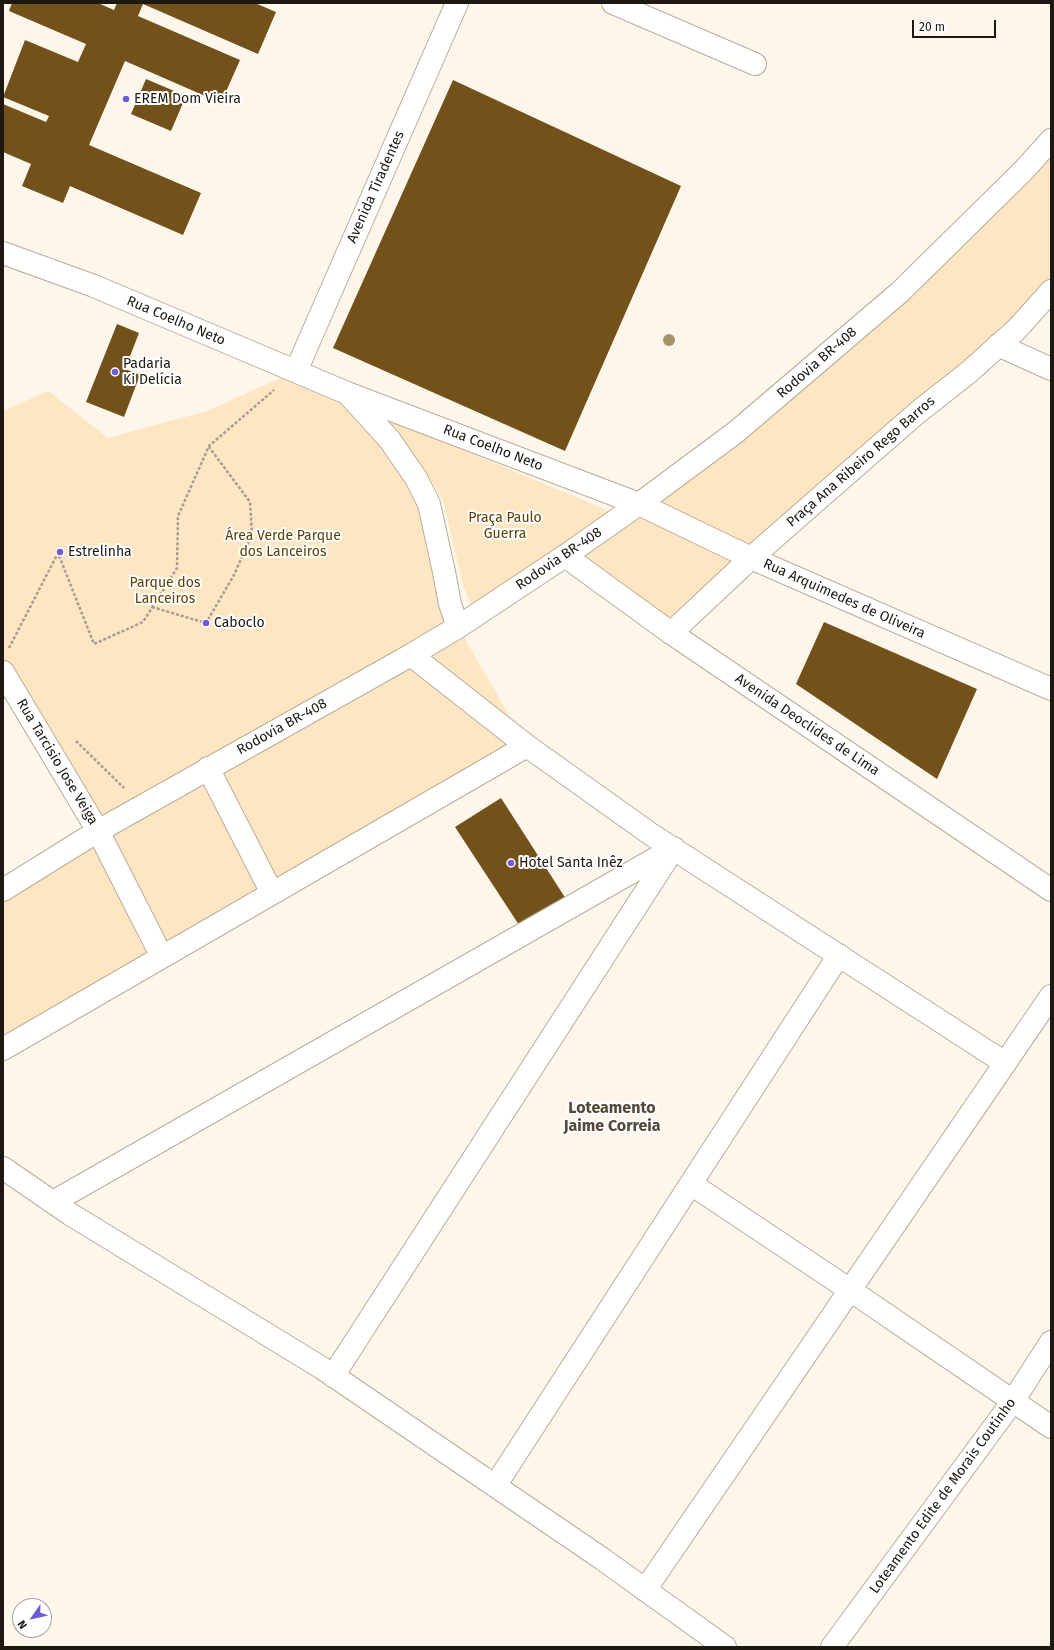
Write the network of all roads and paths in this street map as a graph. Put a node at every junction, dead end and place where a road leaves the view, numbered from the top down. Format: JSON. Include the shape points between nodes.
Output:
{"nodes":[{"id":1,"x":457,"y":3,"type":"edge"},
{"id":2,"x":613,"y":3,"type":"edge"},
{"id":3,"x":754,"y":64,"type":"dead end"},
{"id":4,"x":1051,"y":140,"type":"edge"},
{"id":5,"x":3,"y":254,"type":"edge"},
{"id":6,"x":1051,"y":291,"type":"edge"},
{"id":7,"x":998,"y":345,"type":"junction"},
{"id":8,"x":1051,"y":369,"type":"edge"},
{"id":9,"x":296,"y":371,"type":"junction"},
{"id":10,"x":347,"y":393,"type":"junction"},
{"id":11,"x":208,"y":446,"type":"junction"},
{"id":12,"x":639,"y":504,"type":"junction"},
{"id":13,"x":565,"y":556,"type":"junction"},
{"id":14,"x":751,"y":558,"type":"junction"},
{"id":15,"x":152,"y":607,"type":"junction"},
{"id":16,"x":458,"y":627,"type":"junction"},
{"id":17,"x":671,"y":633,"type":"junction"},
{"id":18,"x":411,"y":654,"type":"junction"},
{"id":19,"x":5,"y":662,"type":"edge"},
{"id":20,"x":1051,"y":689,"type":"edge"},
{"id":21,"x":528,"y":746,"type":"junction"},
{"id":22,"x":208,"y":768,"type":"junction"},
{"id":23,"x":98,"y":831,"type":"junction"},
{"id":24,"x":674,"y":848,"type":"junction"},
{"id":25,"x":3,"y":890,"type":"edge"},
{"id":26,"x":1051,"y":890,"type":"edge"},
{"id":27,"x":272,"y":894,"type":"junction"},
{"id":28,"x":839,"y":955,"type":"junction"},
{"id":29,"x":162,"y":957,"type":"junction"},
{"id":30,"x":1051,"y":996,"type":"edge"},
{"id":31,"x":3,"y":1049,"type":"edge"},
{"id":32,"x":1005,"y":1063,"type":"junction"},
{"id":33,"x":3,"y":1168,"type":"edge"},
{"id":34,"x":691,"y":1184,"type":"junction"},
{"id":35,"x":53,"y":1202,"type":"junction"},
{"id":36,"x":850,"y":1290,"type":"junction"},
{"id":37,"x":1051,"y":1342,"type":"edge"},
{"id":38,"x":334,"y":1376,"type":"junction"},
{"id":39,"x":1013,"y":1402,"type":"junction"},
{"id":40,"x":1051,"y":1428,"type":"edge"},
{"id":41,"x":495,"y":1486,"type":"junction"},
{"id":42,"x":645,"y":1590,"type":"junction"},
{"id":43,"x":725,"y":1647,"type":"edge"},
{"id":44,"x":832,"y":1647,"type":"edge"}],
"edges":[{"from":1,"to":9,"type":"street","name":"Avenida Tiradentes"},
{"from":2,"to":3,"type":"street"},
{"from":4,"to":12,"type":"street","name":"Rodovia BR-408","via":[[900,292],[736,432]]},
{"from":5,"to":9,"type":"street","name":"Rua Coelho Neto","via":[[94,286]]},
{"from":6,"to":7,"type":"street","name":"Praça Ana Ribeiro Rego Barros","via":[[1017,329]]},
{"from":7,"to":8,"type":"street"},
{"from":7,"to":14,"type":"street","name":"Praça Ana Ribeiro Rego Barros"},
{"from":9,"to":10,"type":"street","name":"Rua Coelho Neto"},
{"from":9,"to":11,"type":"path"},
{"from":10,"to":12,"type":"street","name":"Rua Coelho Neto"},
{"from":10,"to":16,"type":"street","name":"Rua Coelho Neto","via":[[389,439],[416,478],[429,504],[450,604]]},
{"from":11,"to":15,"type":"path","via":[[178,516],[177,568]]},
{"from":11,"to":15,"type":"path","via":[[250,502],[252,534],[234,575],[206,623]]},
{"from":12,"to":13,"type":"street","name":"Rodovia BR-408"},
{"from":12,"to":14,"type":"street","name":"Rua Arquimedes de Oliveira"},
{"from":13,"to":16,"type":"street","name":"Rodovia BR-408"},
{"from":13,"to":17,"type":"street","name":"Avenida Deoclides de Lima"},
{"from":14,"to":17,"type":"street","name":"Praça Ana Ribeiro Rego Barros"},
{"from":14,"to":20,"type":"street","name":"Rua Arquimedes de Oliveira"},
{"from":15,"to":19,"type":"path","via":[[143,622],[94,644],[58,553]]},
{"from":16,"to":18,"type":"street","name":"Rodovia BR-408"},
{"from":17,"to":26,"type":"street","name":"Avenida Deoclides de Lima"},
{"from":18,"to":21,"type":"street"},
{"from":18,"to":22,"type":"street","name":"Rodovia BR-408"},
{"from":19,"to":23,"type":"street","name":"Rua Tarcisio Jose Veiga"},
{"from":21,"to":24,"type":"street","via":[[649,833]]},
{"from":21,"to":27,"type":"street"},
{"from":22,"to":23,"type":"street","name":"Rodovia BR-408"},
{"from":22,"to":27,"type":"street"},
{"from":23,"to":25,"type":"street","name":"Rodovia BR-408"},
{"from":23,"to":29,"type":"street","name":"Rua Tarcisio Jose Veiga"},
{"from":24,"to":28,"type":"street"},
{"from":24,"to":35,"type":"street"},
{"from":24,"to":38,"type":"street"},
{"from":27,"to":29,"type":"street"},
{"from":28,"to":32,"type":"street"},
{"from":28,"to":34,"type":"street"},
{"from":29,"to":31,"type":"street"},
{"from":30,"to":32,"type":"street"},
{"from":32,"to":36,"type":"street"},
{"from":33,"to":35,"type":"street"},
{"from":34,"to":36,"type":"street"},
{"from":34,"to":41,"type":"street"},
{"from":35,"to":38,"type":"street"},
{"from":36,"to":39,"type":"street"},
{"from":36,"to":42,"type":"street"},
{"from":37,"to":39,"type":"street","name":"Loteamento Edite de Morais Coutinho"},
{"from":38,"to":41,"type":"street"},
{"from":39,"to":40,"type":"street"},
{"from":39,"to":44,"type":"street","name":"Loteamento Edite de Morais Coutinho"},
{"from":41,"to":42,"type":"street"},
{"from":42,"to":43,"type":"street"}]}
